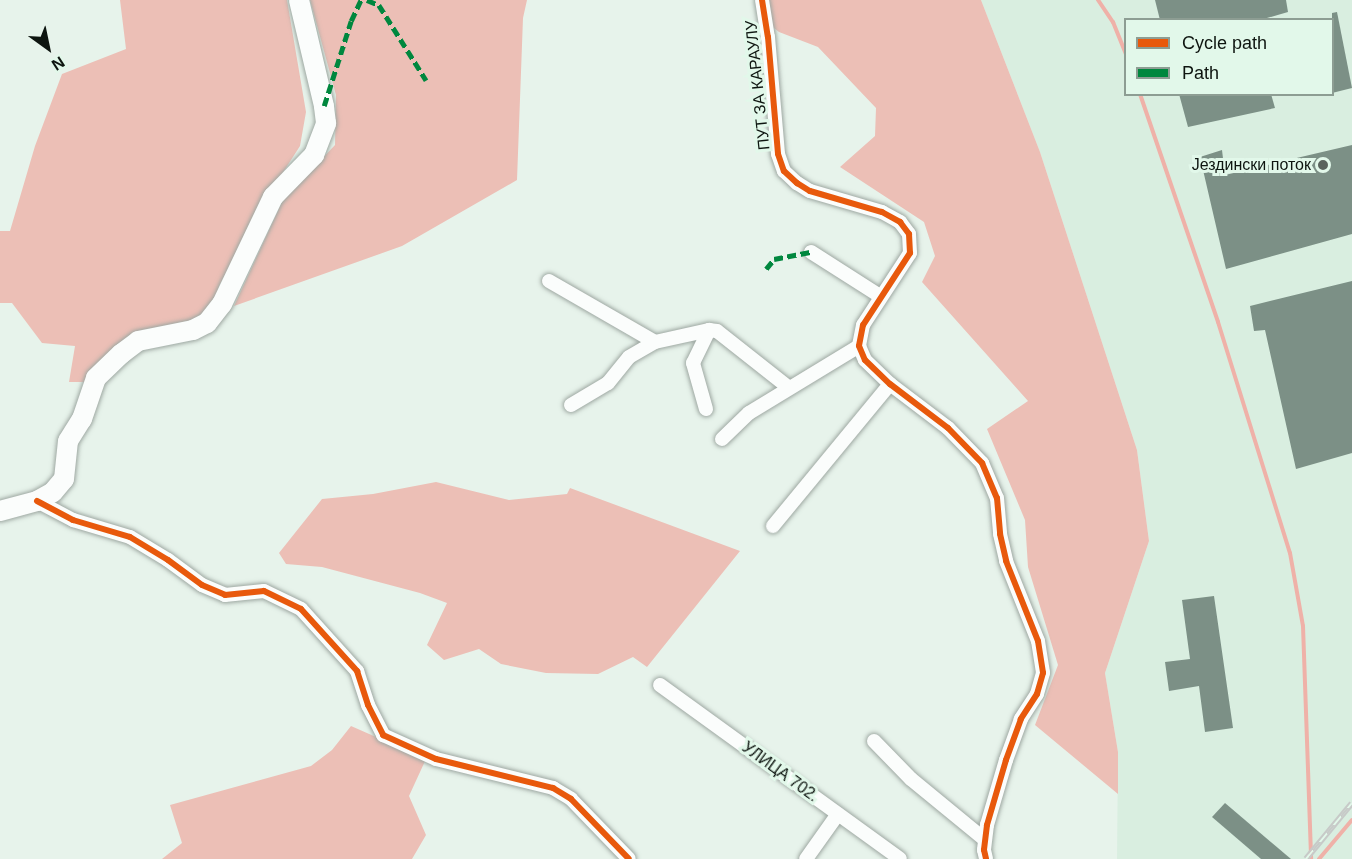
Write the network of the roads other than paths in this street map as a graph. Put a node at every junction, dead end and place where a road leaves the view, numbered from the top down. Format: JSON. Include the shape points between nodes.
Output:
{"nodes":[{"id":1,"x":299,"y":0,"type":"edge"},
{"id":2,"x":762,"y":0,"type":"edge"},
{"id":3,"x":811,"y":252,"type":"dead end"},
{"id":4,"x":549,"y":281,"type":"dead end"},
{"id":5,"x":880,"y":296,"type":"junction"},
{"id":6,"x":709,"y":330,"type":"junction"},
{"id":7,"x":655,"y":342,"type":"junction"},
{"id":8,"x":859,"y":346,"type":"junction"},
{"id":9,"x":890,"y":384,"type":"junction"},
{"id":10,"x":788,"y":387,"type":"junction"},
{"id":11,"x":571,"y":405,"type":"dead end"},
{"id":12,"x":706,"y":409,"type":"dead end"},
{"id":13,"x":723,"y":439,"type":"dead end"},
{"id":14,"x":38,"y":501,"type":"junction"},
{"id":15,"x":0,"y":511,"type":"edge"},
{"id":16,"x":773,"y":526,"type":"dead end"},
{"id":17,"x":660,"y":685,"type":"dead end"},
{"id":18,"x":874,"y":741,"type":"dead end"},
{"id":19,"x":838,"y":814,"type":"junction"},
{"id":20,"x":984,"y":839,"type":"junction"},
{"id":21,"x":629,"y":859,"type":"edge"},
{"id":22,"x":806,"y":859,"type":"edge"},
{"id":23,"x":900,"y":859,"type":"edge"},
{"id":24,"x":986,"y":859,"type":"edge"}],
"edges":[{"from":1,"to":14,"type":"main road","via":[[326,123],[315,155],[273,197],[222,304],[207,323],[193,330],[138,341],[96,378],[82,419],[68,441],[64,479]]},
{"from":2,"to":5,"type":"street","name":"ПУТ ЗА КАРАУЛУ","via":[[778,154],[784,171],[810,191],[882,212],[900,222],[909,234],[910,253]]},
{"from":3,"to":5,"type":"street"},
{"from":4,"to":7,"type":"street"},
{"from":5,"to":8,"type":"street","name":"ПУТ ЗА КАРАУЛУ","via":[[863,325]]},
{"from":6,"to":7,"type":"street"},
{"from":6,"to":10,"type":"street","via":[[717,331]]},
{"from":6,"to":12,"type":"street","via":[[693,363]]},
{"from":7,"to":11,"type":"street","via":[[629,357],[608,383]]},
{"from":8,"to":9,"type":"street","via":[[865,360]]},
{"from":8,"to":10,"type":"street"},
{"from":9,"to":16,"type":"street"},
{"from":9,"to":20,"type":"street","via":[[948,428],[982,463],[997,498],[999,534],[1006,561],[1038,641],[1043,673],[1006,760]]},
{"from":10,"to":13,"type":"street","via":[[749,412]]},
{"from":14,"to":15,"type":"main road"},
{"from":14,"to":21,"type":"street","via":[[73,519],[130,537],[202,585],[225,595],[264,591],[301,609],[357,671],[382,735],[436,759],[553,788],[571,799]]},
{"from":17,"to":19,"type":"street","name":"УЛИЦА 702."},
{"from":18,"to":20,"type":"street","via":[[911,779]]},
{"from":19,"to":22,"type":"street"},
{"from":19,"to":23,"type":"street","name":"УЛИЦА 702."},
{"from":20,"to":24,"type":"street"}]}
